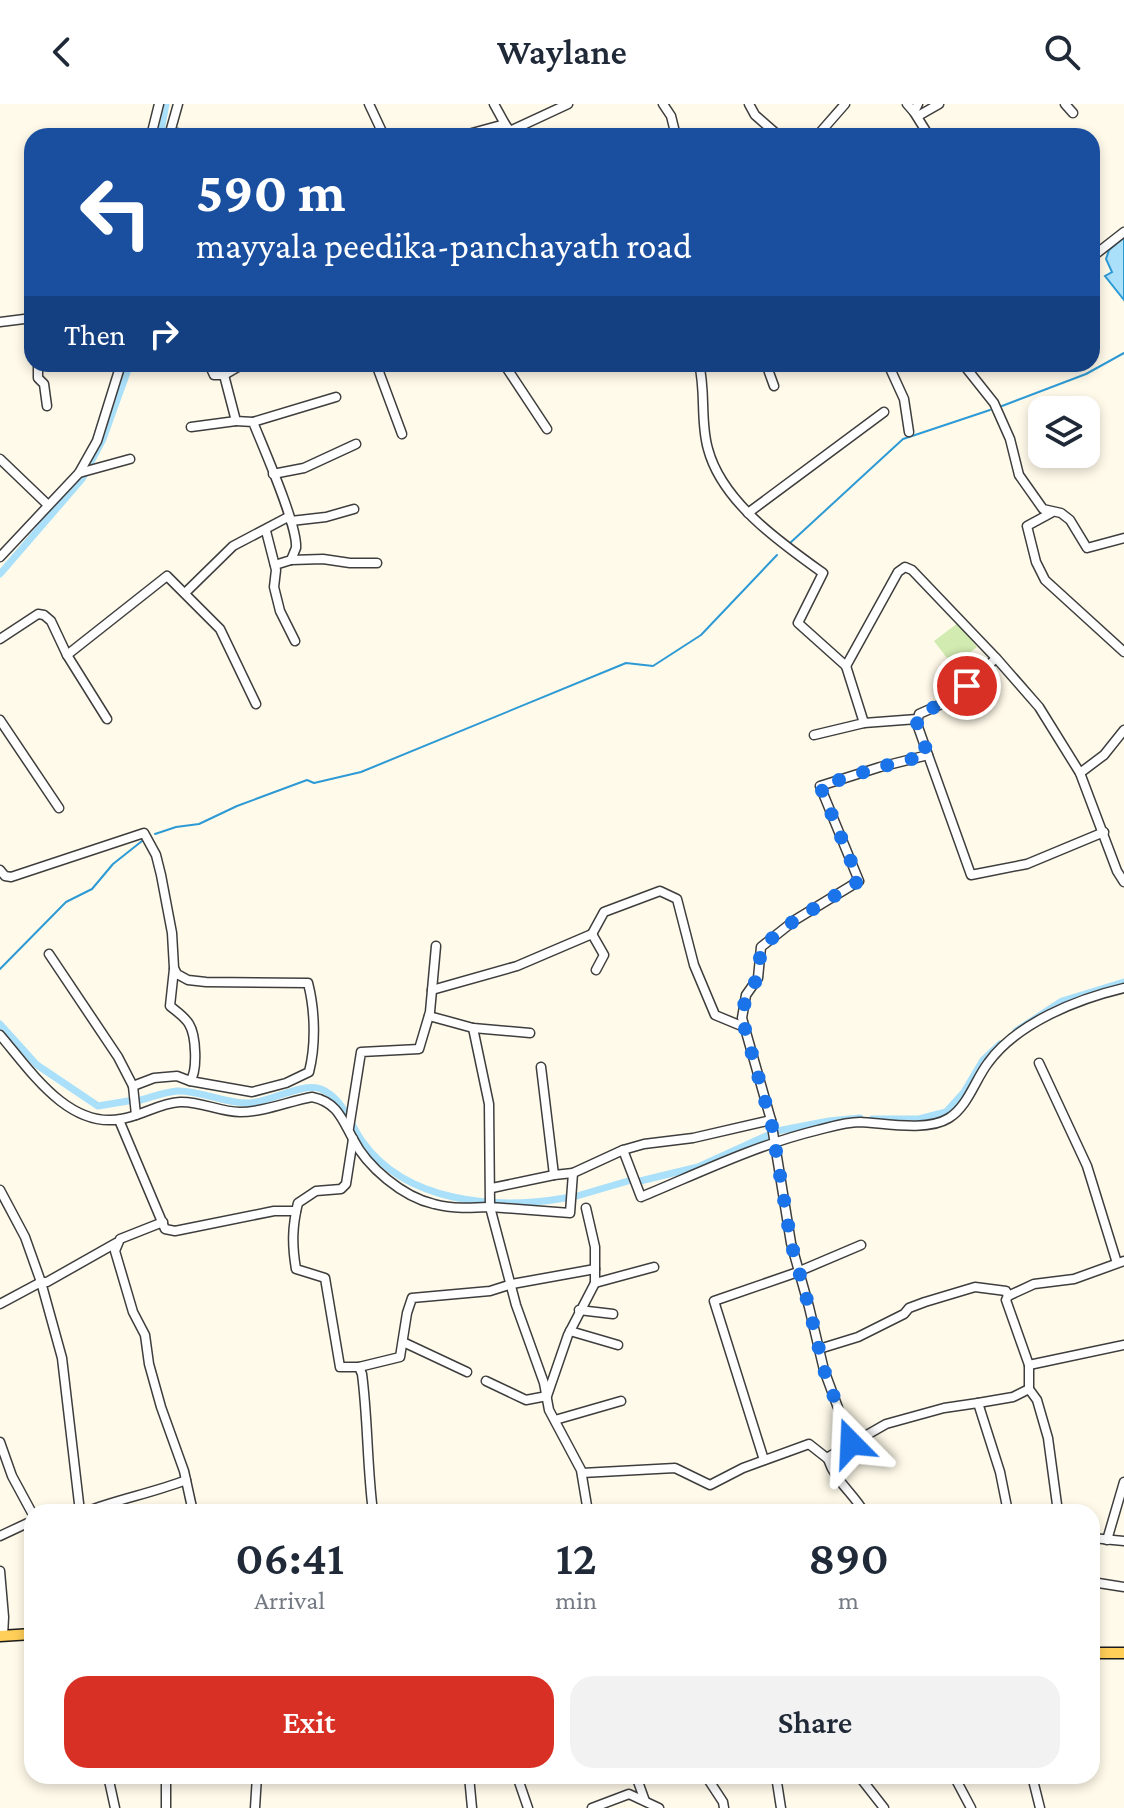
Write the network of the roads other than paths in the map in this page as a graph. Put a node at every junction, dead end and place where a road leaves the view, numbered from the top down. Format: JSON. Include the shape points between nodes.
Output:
{"nodes":[{"id":1,"x":159,"y":104,"type":"edge"},
{"id":2,"x":178,"y":104,"type":"edge"},
{"id":3,"x":369,"y":104,"type":"edge"},
{"id":4,"x":494,"y":104,"type":"edge"},
{"id":5,"x":568,"y":104,"type":"edge"},
{"id":6,"x":663,"y":104,"type":"edge"},
{"id":7,"x":749,"y":104,"type":"edge"},
{"id":8,"x":845,"y":104,"type":"edge"},
{"id":9,"x":939,"y":104,"type":"edge"},
{"id":10,"x":1065,"y":104,"type":"edge"},
{"id":11,"x":914,"y":109,"type":"edge"},
{"id":12,"x":1073,"y":113,"type":"dead end"},
{"id":13,"x":153,"y":128,"type":"edge"},
{"id":14,"x":171,"y":128,"type":"edge"},
{"id":15,"x":380,"y":128,"type":"edge"},
{"id":16,"x":508,"y":128,"type":"edge"},
{"id":17,"x":514,"y":128,"type":"edge"},
{"id":18,"x":674,"y":128,"type":"edge"},
{"id":19,"x":770,"y":128,"type":"edge"},
{"id":20,"x":824,"y":128,"type":"edge"},
{"id":21,"x":925,"y":128,"type":"edge"},
{"id":22,"x":1124,"y":232,"type":"edge"},
{"id":23,"x":1100,"y":251,"type":"edge"},
{"id":24,"x":24,"y":319,"type":"edge"},
{"id":25,"x":0,"y":322,"type":"edge"},
{"id":26,"x":38,"y":372,"type":"edge"},
{"id":27,"x":119,"y":372,"type":"edge"},
{"id":28,"x":213,"y":372,"type":"edge"},
{"id":29,"x":229,"y":372,"type":"edge"},
{"id":30,"x":379,"y":372,"type":"edge"},
{"id":31,"x":509,"y":372,"type":"edge"},
{"id":32,"x":701,"y":372,"type":"edge"},
{"id":33,"x":769,"y":372,"type":"edge"},
{"id":34,"x":892,"y":372,"type":"edge"},
{"id":35,"x":969,"y":372,"type":"edge"},
{"id":36,"x":224,"y":375,"type":"junction"},
{"id":37,"x":774,"y":386,"type":"dead end"},
{"id":38,"x":336,"y":397,"type":"dead end"},
{"id":39,"x":47,"y":406,"type":"dead end"},
{"id":40,"x":884,"y":412,"type":"dead end"},
{"id":41,"x":236,"y":421,"type":"junction"},
{"id":42,"x":253,"y":422,"type":"junction"},
{"id":43,"x":191,"y":427,"type":"dead end"},
{"id":44,"x":547,"y":429,"type":"dead end"},
{"id":45,"x":909,"y":432,"type":"dead end"},
{"id":46,"x":402,"y":434,"type":"dead end"},
{"id":47,"x":356,"y":444,"type":"dead end"},
{"id":48,"x":0,"y":459,"type":"edge"},
{"id":49,"x":130,"y":459,"type":"dead end"},
{"id":50,"x":79,"y":473,"type":"junction"},
{"id":51,"x":273,"y":474,"type":"junction"},
{"id":52,"x":48,"y":505,"type":"junction"},
{"id":53,"x":354,"y":509,"type":"dead end"},
{"id":54,"x":748,"y":513,"type":"junction"},
{"id":55,"x":1051,"y":513,"type":"junction"},
{"id":56,"x":290,"y":519,"type":"junction"},
{"id":57,"x":266,"y":531,"type":"junction"},
{"id":58,"x":1124,"y":538,"type":"edge"},
{"id":59,"x":0,"y":557,"type":"edge"},
{"id":60,"x":291,"y":560,"type":"junction"},
{"id":61,"x":377,"y":563,"type":"dead end"},
{"id":62,"x":275,"y":565,"type":"junction"},
{"id":63,"x":185,"y":593,"type":"junction"},
{"id":64,"x":0,"y":639,"type":"edge"},
{"id":65,"x":295,"y":641,"type":"dead end"},
{"id":66,"x":1124,"y":652,"type":"edge"},
{"id":67,"x":67,"y":655,"type":"junction"},
{"id":68,"x":996,"y":658,"type":"junction"},
{"id":69,"x":846,"y":666,"type":"junction"},
{"id":70,"x":256,"y":704,"type":"dead end"},
{"id":71,"x":107,"y":719,"type":"dead end"},
{"id":72,"x":917,"y":719,"type":"junction"},
{"id":73,"x":0,"y":720,"type":"edge"},
{"id":74,"x":864,"y":723,"type":"junction"},
{"id":75,"x":1124,"y":730,"type":"edge"},
{"id":76,"x":814,"y":735,"type":"dead end"},
{"id":77,"x":928,"y":755,"type":"junction"},
{"id":78,"x":1080,"y":773,"type":"junction"},
{"id":79,"x":59,"y":808,"type":"dead end"},
{"id":80,"x":1104,"y":832,"type":"junction"},
{"id":81,"x":0,"y":870,"type":"edge"},
{"id":82,"x":1124,"y":882,"type":"edge"},
{"id":83,"x":592,"y":934,"type":"junction"},
{"id":84,"x":436,"y":946,"type":"dead end"},
{"id":85,"x":49,"y":954,"type":"dead end"},
{"id":86,"x":174,"y":968,"type":"junction"},
{"id":87,"x":596,"y":970,"type":"dead end"},
{"id":88,"x":1124,"y":988,"type":"edge"},
{"id":89,"x":432,"y":990,"type":"junction"},
{"id":90,"x":429,"y":1016,"type":"junction"},
{"id":91,"x":744,"y":1027,"type":"junction"},
{"id":92,"x":473,"y":1028,"type":"junction"},
{"id":93,"x":530,"y":1033,"type":"dead end"},
{"id":94,"x":0,"y":1035,"type":"edge"},
{"id":95,"x":1039,"y":1063,"type":"dead end"},
{"id":96,"x":541,"y":1067,"type":"dead end"},
{"id":97,"x":190,"y":1081,"type":"junction"},
{"id":98,"x":133,"y":1086,"type":"junction"},
{"id":99,"x":136,"y":1115,"type":"junction"},
{"id":100,"x":119,"y":1120,"type":"junction"},
{"id":101,"x":772,"y":1123,"type":"junction"},
{"id":102,"x":349,"y":1128,"type":"junction"},
{"id":103,"x":353,"y":1139,"type":"junction"},
{"id":104,"x":774,"y":1142,"type":"junction"},
{"id":105,"x":623,"y":1150,"type":"junction"},
{"id":106,"x":573,"y":1173,"type":"junction"},
{"id":107,"x":554,"y":1175,"type":"junction"},
{"id":108,"x":492,"y":1188,"type":"junction"},
{"id":109,"x":0,"y":1190,"type":"edge"},
{"id":110,"x":490,"y":1207,"type":"junction"},
{"id":111,"x":586,"y":1208,"type":"dead end"},
{"id":112,"x":296,"y":1211,"type":"junction"},
{"id":113,"x":163,"y":1222,"type":"junction"},
{"id":114,"x":116,"y":1243,"type":"junction"},
{"id":115,"x":861,"y":1245,"type":"dead end"},
{"id":116,"x":1120,"y":1262,"type":"edge"},
{"id":117,"x":654,"y":1267,"type":"dead end"},
{"id":118,"x":595,"y":1269,"type":"junction"},
{"id":119,"x":800,"y":1271,"type":"junction"},
{"id":120,"x":41,"y":1282,"type":"junction"},
{"id":121,"x":595,"y":1283,"type":"junction"},
{"id":122,"x":512,"y":1284,"type":"junction"},
{"id":123,"x":1008,"y":1296,"type":"junction"},
{"id":124,"x":0,"y":1304,"type":"edge"},
{"id":125,"x":579,"y":1310,"type":"junction"},
{"id":126,"x":613,"y":1314,"type":"dead end"},
{"id":127,"x":570,"y":1331,"type":"junction"},
{"id":128,"x":403,"y":1342,"type":"junction"},
{"id":129,"x":618,"y":1345,"type":"dead end"},
{"id":130,"x":1124,"y":1345,"type":"edge"},
{"id":131,"x":819,"y":1349,"type":"junction"},
{"id":132,"x":1029,"y":1365,"type":"junction"},
{"id":133,"x":359,"y":1367,"type":"junction"},
{"id":134,"x":467,"y":1372,"type":"dead end"},
{"id":135,"x":486,"y":1381,"type":"dead end"},
{"id":136,"x":1029,"y":1389,"type":"junction"},
{"id":137,"x":547,"y":1396,"type":"junction"},
{"id":138,"x":621,"y":1401,"type":"dead end"},
{"id":139,"x":978,"y":1403,"type":"junction"},
{"id":140,"x":555,"y":1420,"type":"junction"},
{"id":141,"x":0,"y":1442,"type":"edge"},
{"id":142,"x":851,"y":1443,"type":"junction"},
{"id":143,"x":828,"y":1459,"type":"junction"},
{"id":144,"x":764,"y":1460,"type":"junction"},
{"id":145,"x":582,"y":1473,"type":"junction"},
{"id":146,"x":186,"y":1480,"type":"junction"},
{"id":147,"x":1124,"y":1482,"type":"edge"},
{"id":148,"x":27,"y":1504,"type":"edge"},
{"id":149,"x":81,"y":1504,"type":"edge"},
{"id":150,"x":102,"y":1504,"type":"edge"},
{"id":151,"x":191,"y":1504,"type":"edge"},
{"id":152,"x":372,"y":1504,"type":"edge"},
{"id":153,"x":587,"y":1504,"type":"edge"},
{"id":154,"x":859,"y":1504,"type":"edge"},
{"id":155,"x":1006,"y":1504,"type":"edge"},
{"id":156,"x":1057,"y":1504,"type":"edge"},
{"id":157,"x":24,"y":1525,"type":"edge"},
{"id":158,"x":0,"y":1536,"type":"edge"},
{"id":159,"x":1100,"y":1539,"type":"edge"},
{"id":160,"x":1107,"y":1540,"type":"junction"},
{"id":161,"x":1124,"y":1541,"type":"edge"},
{"id":162,"x":0,"y":1571,"type":"edge"},
{"id":163,"x":1100,"y":1583,"type":"edge"},
{"id":164,"x":1124,"y":1587,"type":"edge"},
{"id":165,"x":24,"y":1635,"type":"edge"},
{"id":166,"x":2,"y":1636,"type":"edge"},
{"id":167,"x":1100,"y":1653,"type":"edge"},
{"id":168,"x":1124,"y":1653,"type":"edge"},
{"id":169,"x":110,"y":1784,"type":"edge"},
{"id":170,"x":166,"y":1784,"type":"edge"},
{"id":171,"x":256,"y":1784,"type":"edge"},
{"id":172,"x":470,"y":1784,"type":"edge"},
{"id":173,"x":520,"y":1784,"type":"edge"},
{"id":174,"x":639,"y":1784,"type":"edge"},
{"id":175,"x":711,"y":1784,"type":"edge"},
{"id":176,"x":777,"y":1784,"type":"edge"},
{"id":177,"x":865,"y":1784,"type":"edge"},
{"id":178,"x":958,"y":1784,"type":"edge"},
{"id":179,"x":1034,"y":1784,"type":"edge"},
{"id":180,"x":645,"y":1801,"type":"junction"},
{"id":181,"x":115,"y":1808,"type":"edge"},
{"id":182,"x":166,"y":1808,"type":"edge"},
{"id":183,"x":255,"y":1808,"type":"edge"},
{"id":184,"x":472,"y":1808,"type":"edge"},
{"id":185,"x":528,"y":1808,"type":"edge"},
{"id":186,"x":592,"y":1808,"type":"edge"},
{"id":187,"x":659,"y":1808,"type":"edge"},
{"id":188,"x":724,"y":1808,"type":"edge"},
{"id":189,"x":781,"y":1808,"type":"edge"},
{"id":190,"x":884,"y":1808,"type":"edge"},
{"id":191,"x":971,"y":1808,"type":"edge"},
{"id":192,"x":1040,"y":1808,"type":"edge"}],
"edges":[{"from":1,"to":13,"type":"street"},
{"from":2,"to":14,"type":"street"},
{"from":3,"to":15,"type":"street"},
{"from":4,"to":16,"type":"street"},
{"from":5,"to":17,"type":"street"},
{"from":6,"to":18,"type":"street"},
{"from":7,"to":19,"type":"street"},
{"from":8,"to":20,"type":"street"},
{"from":9,"to":11,"type":"street"},
{"from":10,"to":12,"type":"street"},
{"from":11,"to":21,"type":"street"},
{"from":22,"to":23,"type":"street"},
{"from":24,"to":25,"type":"street"},
{"from":26,"to":39,"type":"street"},
{"from":27,"to":50,"type":"street","via":[[97,441]]},
{"from":28,"to":36,"type":"street"},
{"from":29,"to":36,"type":"street"},
{"from":30,"to":46,"type":"street"},
{"from":31,"to":44,"type":"street"},
{"from":32,"to":54,"type":"street","via":[[707,449],[729,492]]},
{"from":33,"to":37,"type":"street"},
{"from":34,"to":45,"type":"street","via":[[904,399]]},
{"from":35,"to":55,"type":"street","via":[[994,403],[1025,487]]},
{"from":36,"to":41,"type":"street"},
{"from":38,"to":42,"type":"street"},
{"from":40,"to":54,"type":"street"},
{"from":41,"to":42,"type":"street"},
{"from":41,"to":43,"type":"street"},
{"from":42,"to":51,"type":"street"},
{"from":47,"to":51,"type":"street","via":[[304,468]]},
{"from":48,"to":52,"type":"street"},
{"from":49,"to":50,"type":"street"},
{"from":50,"to":52,"type":"street"},
{"from":51,"to":56,"type":"street"},
{"from":52,"to":59,"type":"street"},
{"from":53,"to":56,"type":"street"},
{"from":54,"to":69,"type":"street","via":[[823,573],[798,623]]},
{"from":55,"to":58,"type":"street","via":[[1070,520],[1087,548]]},
{"from":55,"to":66,"type":"street","via":[[1027,526],[1045,580]]},
{"from":56,"to":57,"type":"street"},
{"from":56,"to":60,"type":"street","via":[[296,548]]},
{"from":57,"to":62,"type":"street"},
{"from":57,"to":63,"type":"street","via":[[233,546]]},
{"from":60,"to":61,"type":"street"},
{"from":60,"to":62,"type":"street"},
{"from":62,"to":65,"type":"street","via":[[280,611]]},
{"from":63,"to":67,"type":"street","via":[[171,578],[160,579]]},
{"from":63,"to":70,"type":"street","via":[[220,629]]},
{"from":64,"to":67,"type":"street","via":[[44,615]]},
{"from":67,"to":71,"type":"street"},
{"from":68,"to":69,"type":"street","via":[[924,579],[905,567]]},
{"from":68,"to":72,"type":"street","via":[[955,698]]},
{"from":68,"to":78,"type":"street","via":[[1039,707]]},
{"from":69,"to":74,"type":"street"},
{"from":72,"to":74,"type":"street"},
{"from":72,"to":77,"type":"street"},
{"from":73,"to":79,"type":"street"},
{"from":74,"to":76,"type":"street"},
{"from":75,"to":78,"type":"street"},
{"from":77,"to":80,"type":"street","via":[[971,875],[1027,864]]},
{"from":77,"to":91,"type":"street","via":[[820,786],[859,881],[761,947],[758,978],[746,995]]},
{"from":78,"to":80,"type":"street"},
{"from":80,"to":82,"type":"street"},
{"from":81,"to":86,"type":"street","via":[[11,877],[144,833],[161,875]]},
{"from":83,"to":87,"type":"street","via":[[604,955]]},
{"from":83,"to":89,"type":"street","via":[[517,966]]},
{"from":83,"to":91,"type":"street","via":[[604,912],[660,891],[677,899],[694,965],[715,1015]]},
{"from":84,"to":89,"type":"street"},
{"from":85,"to":98,"type":"street"},
{"from":86,"to":97,"type":"street","via":[[170,1006],[190,1025],[196,1061]]},
{"from":86,"to":97,"type":"street","via":[[188,980],[308,983],[310,992],[309,1072],[252,1092]]},
{"from":88,"to":104,"type":"street","via":[[1084,997],[1011,1040],[988,1062],[949,1118],[912,1127],[860,1122]]},
{"from":89,"to":90,"type":"street"},
{"from":90,"to":92,"type":"street"},
{"from":90,"to":102,"type":"street","via":[[419,1049],[361,1052]]},
{"from":91,"to":101,"type":"street"},
{"from":92,"to":93,"type":"street"},
{"from":92,"to":108,"type":"street","via":[[489,1104]]},
{"from":94,"to":100,"type":"street","via":[[63,1103],[95,1118]]},
{"from":95,"to":116,"type":"street","via":[[1087,1166]]},
{"from":96,"to":107,"type":"street"},
{"from":97,"to":98,"type":"street","via":[[154,1078]]},
{"from":98,"to":99,"type":"street"},
{"from":99,"to":100,"type":"street"},
{"from":99,"to":102,"type":"street","via":[[168,1102],[239,1112],[312,1097],[335,1107]]},
{"from":100,"to":113,"type":"street"},
{"from":101,"to":104,"type":"street"},
{"from":101,"to":105,"type":"street"},
{"from":102,"to":103,"type":"street"},
{"from":103,"to":110,"type":"street","via":[[370,1165],[415,1197],[459,1208]]},
{"from":103,"to":112,"type":"street","via":[[346,1184],[316,1191],[298,1203]]},
{"from":104,"to":105,"type":"street","via":[[641,1197]]},
{"from":104,"to":119,"type":"street"},
{"from":105,"to":106,"type":"street"},
{"from":106,"to":107,"type":"street"},
{"from":106,"to":110,"type":"street","via":[[570,1213]]},
{"from":107,"to":108,"type":"street"},
{"from":108,"to":110,"type":"street"},
{"from":109,"to":120,"type":"street"},
{"from":110,"to":122,"type":"street"},
{"from":111,"to":118,"type":"street"},
{"from":112,"to":113,"type":"street","via":[[175,1231],[165,1229]]},
{"from":112,"to":133,"type":"street","via":[[296,1269],[325,1278],[340,1367]]},
{"from":113,"to":114,"type":"street"},
{"from":114,"to":120,"type":"street"},
{"from":114,"to":146,"type":"street","via":[[120,1272],[145,1335],[161,1407]]},
{"from":115,"to":119,"type":"street"},
{"from":116,"to":123,"type":"street"},
{"from":117,"to":121,"type":"street"},
{"from":118,"to":121,"type":"street"},
{"from":118,"to":122,"type":"street"},
{"from":119,"to":131,"type":"street"},
{"from":119,"to":144,"type":"street","via":[[714,1301]]},
{"from":120,"to":124,"type":"street"},
{"from":120,"to":149,"type":"street","via":[[62,1358]]},
{"from":121,"to":125,"type":"street"},
{"from":122,"to":128,"type":"street","via":[[412,1298]]},
{"from":122,"to":137,"type":"street"},
{"from":123,"to":131,"type":"street","via":[[1006,1291],[975,1287],[913,1306],[858,1337]]},
{"from":123,"to":132,"type":"street"},
{"from":125,"to":126,"type":"street"},
{"from":125,"to":127,"type":"street"},
{"from":127,"to":129,"type":"street"},
{"from":127,"to":137,"type":"street"},
{"from":128,"to":133,"type":"street","via":[[400,1357]]},
{"from":128,"to":134,"type":"street"},
{"from":130,"to":132,"type":"street"},
{"from":131,"to":142,"type":"street"},
{"from":132,"to":136,"type":"street"},
{"from":133,"to":152,"type":"street"},
{"from":135,"to":137,"type":"street","via":[[526,1400]]},
{"from":136,"to":139,"type":"street"},
{"from":136,"to":156,"type":"street","via":[[1048,1438]]},
{"from":137,"to":140,"type":"street"},
{"from":138,"to":140,"type":"street"},
{"from":139,"to":142,"type":"street","via":[[886,1424]]},
{"from":139,"to":155,"type":"street"},
{"from":140,"to":145,"type":"street"},
{"from":141,"to":148,"type":"street"},
{"from":142,"to":143,"type":"street"},
{"from":143,"to":144,"type":"street","via":[[809,1444]]},
{"from":143,"to":154,"type":"street"},
{"from":144,"to":145,"type":"street","via":[[710,1485],[675,1468]]},
{"from":145,"to":153,"type":"street"},
{"from":146,"to":150,"type":"street"},
{"from":146,"to":151,"type":"street"},
{"from":147,"to":160,"type":"street"},
{"from":157,"to":158,"type":"street"},
{"from":159,"to":160,"type":"street"},
{"from":160,"to":161,"type":"street"},
{"from":162,"to":166,"type":"street"},
{"from":163,"to":164,"type":"street"},
{"from":165,"to":166,"type":"main road"},
{"from":167,"to":168,"type":"main road"},
{"from":169,"to":181,"type":"street"},
{"from":170,"to":182,"type":"street"},
{"from":171,"to":183,"type":"street"},
{"from":172,"to":184,"type":"street"},
{"from":173,"to":185,"type":"street"},
{"from":174,"to":180,"type":"street"},
{"from":175,"to":188,"type":"street"},
{"from":176,"to":189,"type":"street"},
{"from":177,"to":190,"type":"street"},
{"from":178,"to":191,"type":"street"},
{"from":179,"to":192,"type":"street"},
{"from":180,"to":186,"type":"street","via":[[629,1794]]},
{"from":180,"to":187,"type":"street"}]}
